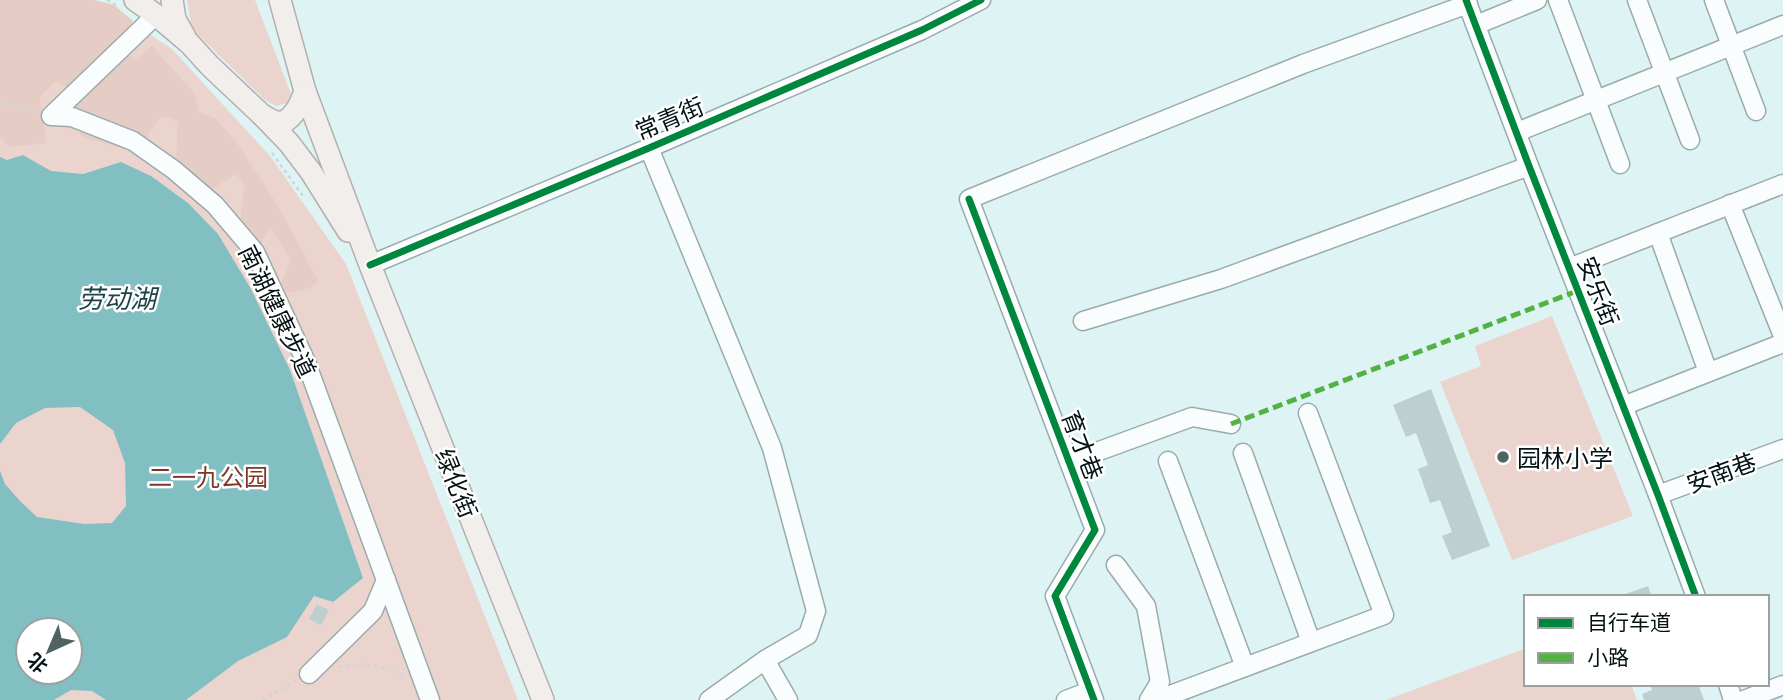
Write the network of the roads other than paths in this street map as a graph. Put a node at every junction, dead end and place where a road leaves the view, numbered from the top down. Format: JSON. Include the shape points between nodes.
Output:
{"nodes":[{"id":1,"x":135,"y":0,"type":"edge"},
{"id":2,"x":172,"y":0,"type":"edge"},
{"id":3,"x":280,"y":0,"type":"edge"},
{"id":4,"x":981,"y":0,"type":"edge"},
{"id":5,"x":1537,"y":0,"type":"edge"},
{"id":6,"x":1558,"y":0,"type":"edge"},
{"id":7,"x":1637,"y":0,"type":"edge"},
{"id":8,"x":1714,"y":0,"type":"edge"},
{"id":9,"x":1467,"y":2,"type":"edge"},
{"id":10,"x":151,"y":20,"type":"junction"},
{"id":11,"x":1476,"y":25,"type":"junction"},
{"id":12,"x":1783,"y":25,"type":"edge"},
{"id":13,"x":189,"y":43,"type":"junction"},
{"id":14,"x":1732,"y":46,"type":"junction"},
{"id":15,"x":1665,"y":73,"type":"junction"},
{"id":16,"x":305,"y":91,"type":"junction"},
{"id":17,"x":1596,"y":100,"type":"junction"},
{"id":18,"x":1756,"y":111,"type":"dead end"},
{"id":19,"x":262,"y":115,"type":"junction"},
{"id":20,"x":1517,"y":132,"type":"junction"},
{"id":21,"x":1690,"y":140,"type":"dead end"},
{"id":22,"x":649,"y":148,"type":"junction"},
{"id":23,"x":1620,"y":164,"type":"dead end"},
{"id":24,"x":1529,"y":166,"type":"junction"},
{"id":25,"x":1783,"y":184,"type":"edge"},
{"id":26,"x":1730,"y":204,"type":"junction"},
{"id":27,"x":1658,"y":233,"type":"junction"},
{"id":28,"x":370,"y":265,"type":"junction"},
{"id":29,"x":1569,"y":268,"type":"junction"},
{"id":30,"x":1083,"y":321,"type":"dead end"},
{"id":31,"x":1783,"y":337,"type":"edge"},
{"id":32,"x":1783,"y":343,"type":"edge"},
{"id":33,"x":1708,"y":372,"type":"junction"},
{"id":34,"x":1623,"y":406,"type":"junction"},
{"id":35,"x":1308,"y":413,"type":"dead end"},
{"id":36,"x":1231,"y":424,"type":"dead end"},
{"id":37,"x":1783,"y":449,"type":"edge"},
{"id":38,"x":1243,"y":453,"type":"dead end"},
{"id":39,"x":1168,"y":461,"type":"dead end"},
{"id":40,"x":1069,"y":462,"type":"junction"},
{"id":41,"x":1658,"y":495,"type":"junction"},
{"id":42,"x":1116,"y":565,"type":"dead end"},
{"id":43,"x":386,"y":580,"type":"junction"},
{"id":44,"x":1695,"y":595,"type":"edge"},
{"id":45,"x":1311,"y":642,"type":"junction"},
{"id":46,"x":765,"y":660,"type":"junction"},
{"id":47,"x":1245,"y":667,"type":"junction"},
{"id":48,"x":309,"y":674,"type":"road end"},
{"id":49,"x":1783,"y":685,"type":"edge"},
{"id":50,"x":428,"y":694,"type":"edge"},
{"id":51,"x":1092,"y":696,"type":"edge"},
{"id":52,"x":543,"y":700,"type":"edge"},
{"id":53,"x":709,"y":700,"type":"edge"},
{"id":54,"x":788,"y":700,"type":"edge"},
{"id":55,"x":1066,"y":700,"type":"edge"},
{"id":56,"x":1149,"y":700,"type":"edge"},
{"id":57,"x":1157,"y":700,"type":"edge"},
{"id":58,"x":1744,"y":700,"type":"edge"}],
"edges":[{"from":1,"to":10,"type":"main road","name":"绿化街"},
{"from":2,"to":13,"type":"main road","via":[[175,19]]},
{"from":3,"to":16,"type":"main road","name":"绿化街"},
{"from":4,"to":22,"type":"street","name":"常青街"},
{"from":5,"to":11,"type":"street"},
{"from":6,"to":17,"type":"street"},
{"from":7,"to":15,"type":"street"},
{"from":8,"to":14,"type":"street"},
{"from":9,"to":11,"type":"street","name":"安乐街"},
{"from":9,"to":40,"type":"street","name":"育才巷","via":[[968,199]]},
{"from":10,"to":13,"type":"main road","name":"绿化街"},
{"from":10,"to":43,"type":"street","name":"南湖健康步道","via":[[51,116],[72,117],[133,141],[215,205],[255,252],[306,362]]},
{"from":11,"to":20,"type":"street","name":"安乐街"},
{"from":12,"to":14,"type":"street"},
{"from":13,"to":19,"type":"main road","name":"绿化街"},
{"from":14,"to":15,"type":"street"},
{"from":14,"to":18,"type":"street"},
{"from":15,"to":17,"type":"street"},
{"from":15,"to":21,"type":"street"},
{"from":16,"to":19,"type":"main road","via":[[299,109],[283,122]]},
{"from":16,"to":28,"type":"main road","name":"绿化街"},
{"from":17,"to":20,"type":"street"},
{"from":17,"to":23,"type":"street"},
{"from":19,"to":28,"type":"main road","name":"绿化街","via":[[312,173]]},
{"from":20,"to":24,"type":"street","name":"安乐街"},
{"from":22,"to":28,"type":"street","name":"常青街"},
{"from":22,"to":46,"type":"street","via":[[772,447],[816,611],[808,635]]},
{"from":24,"to":29,"type":"street","name":"安乐街"},
{"from":24,"to":30,"type":"street","via":[[1221,279]]},
{"from":25,"to":26,"type":"street"},
{"from":26,"to":27,"type":"street"},
{"from":26,"to":31,"type":"street"},
{"from":27,"to":29,"type":"street"},
{"from":27,"to":33,"type":"street"},
{"from":28,"to":52,"type":"main road","name":"绿化街"},
{"from":29,"to":34,"type":"street","name":"安乐街"},
{"from":32,"to":33,"type":"street"},
{"from":33,"to":34,"type":"street"},
{"from":34,"to":41,"type":"street","name":"安乐街"},
{"from":35,"to":45,"type":"street","via":[[1384,615]]},
{"from":36,"to":40,"type":"street","via":[[1192,417]]},
{"from":37,"to":41,"type":"street","name":"安南巷"},
{"from":38,"to":45,"type":"street"},
{"from":39,"to":47,"type":"street"},
{"from":40,"to":51,"type":"street","name":"育才巷","via":[[1095,530],[1055,596]]},
{"from":41,"to":44,"type":"street","name":"安乐街"},
{"from":42,"to":56,"type":"street","via":[[1146,606],[1160,682]]},
{"from":43,"to":48,"type":"street","via":[[373,611]]},
{"from":43,"to":50,"type":"street","name":"南湖健康步道"},
{"from":45,"to":47,"type":"street"},
{"from":46,"to":53,"type":"street"},
{"from":46,"to":54,"type":"street"},
{"from":47,"to":57,"type":"street"},
{"from":49,"to":58,"type":"street"},
{"from":51,"to":55,"type":"street"}]}
